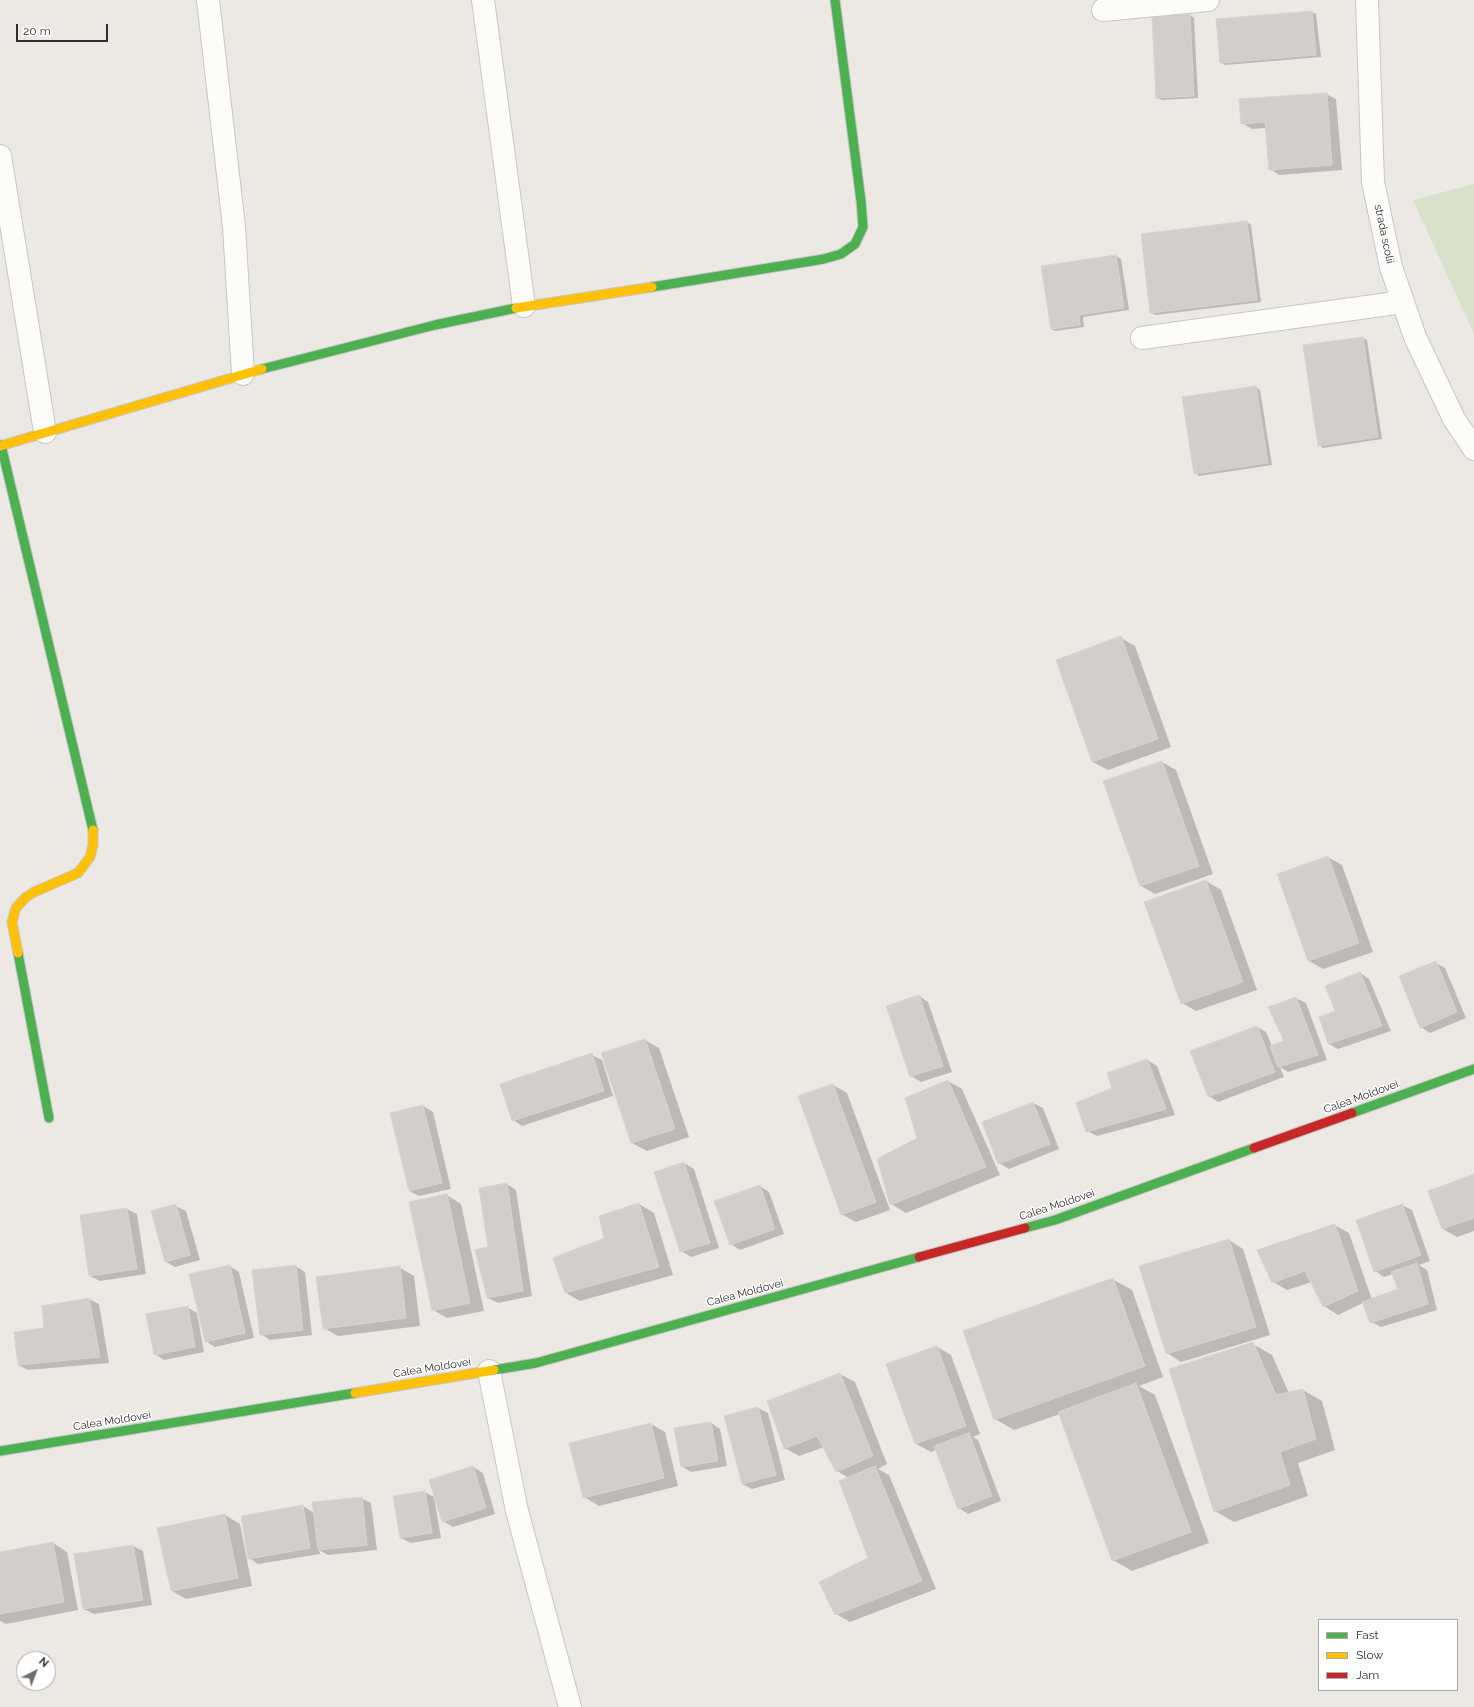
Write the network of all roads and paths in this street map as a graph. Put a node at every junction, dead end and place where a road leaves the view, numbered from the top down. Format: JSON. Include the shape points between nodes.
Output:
{"nodes":[{"id":1,"x":208,"y":0,"type":"edge"},
{"id":2,"x":483,"y":0,"type":"edge"},
{"id":3,"x":835,"y":0,"type":"edge"},
{"id":4,"x":1208,"y":0,"type":"edge"},
{"id":5,"x":1368,"y":0,"type":"edge"},
{"id":6,"x":1102,"y":10,"type":"dead end"},
{"id":7,"x":0,"y":156,"type":"edge"},
{"id":8,"x":1403,"y":302,"type":"junction"},
{"id":9,"x":524,"y":306,"type":"junction"},
{"id":10,"x":1142,"y":338,"type":"dead end"},
{"id":11,"x":243,"y":374,"type":"junction"},
{"id":12,"x":45,"y":432,"type":"junction"},
{"id":13,"x":1,"y":445,"type":"edge"},
{"id":14,"x":1474,"y":449,"type":"edge"},
{"id":15,"x":1474,"y":1069,"type":"edge"},
{"id":16,"x":49,"y":1118,"type":"dead end"},
{"id":17,"x":489,"y":1371,"type":"junction"},
{"id":18,"x":0,"y":1451,"type":"edge"},
{"id":19,"x":570,"y":1707,"type":"edge"}],
"edges":[{"from":1,"to":11,"type":"street","via":[[234,227]]},
{"from":2,"to":9,"type":"street"},
{"from":3,"to":9,"type":"main road","via":[[861,201],[863,227],[855,244],[841,254],[824,259]]},
{"from":4,"to":6,"type":"street"},
{"from":5,"to":8,"type":"street","name":"strada scolii","via":[[1373,182],[1391,267]]},
{"from":7,"to":12,"type":"street"},
{"from":8,"to":10,"type":"street"},
{"from":8,"to":14,"type":"street","name":"strada scolii","via":[[1415,336],[1454,419]]},
{"from":9,"to":11,"type":"main road","via":[[341,348]]},
{"from":11,"to":12,"type":"main road"},
{"from":12,"to":13,"type":"main road"},
{"from":13,"to":16,"type":"main road","via":[[94,833],[90,857],[78,874],[25,898],[16,908],[12,922]]},
{"from":15,"to":17,"type":"main road","name":"Calea Moldovei","via":[[1056,1220],[536,1363]]},
{"from":17,"to":18,"type":"main road","name":"Calea Moldovei"},
{"from":17,"to":19,"type":"street","via":[[517,1511]]}]}
